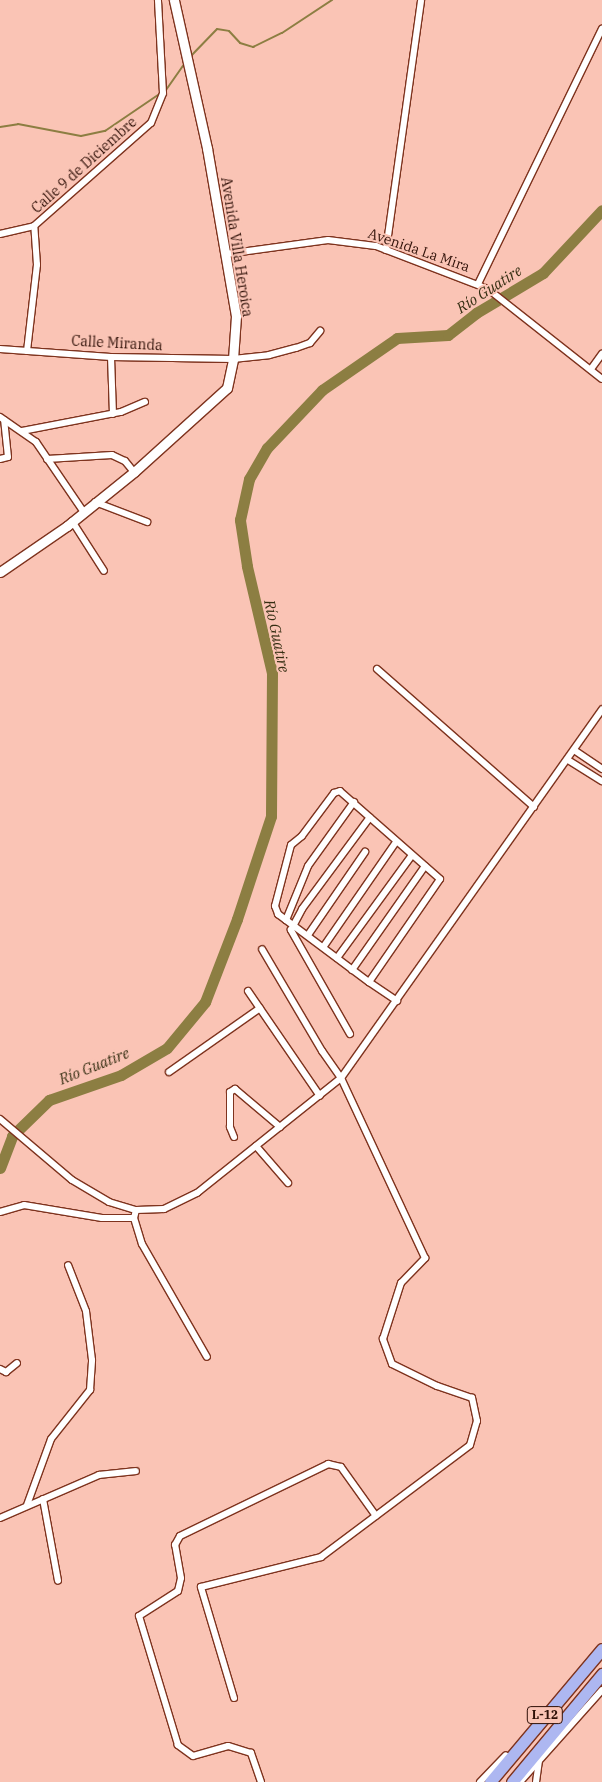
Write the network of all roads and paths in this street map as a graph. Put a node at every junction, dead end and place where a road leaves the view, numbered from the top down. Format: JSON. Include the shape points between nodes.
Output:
{"nodes":[{"id":1,"x":158,"y":0,"type":"edge"},
{"id":2,"x":174,"y":0,"type":"edge"},
{"id":3,"x":421,"y":0,"type":"edge"},
{"id":4,"x":602,"y":28,"type":"edge"},
{"id":5,"x":34,"y":226,"type":"junction"},
{"id":6,"x":0,"y":234,"type":"edge"},
{"id":7,"x":386,"y":250,"type":"junction"},
{"id":8,"x":226,"y":254,"type":"junction"},
{"id":9,"x":478,"y":284,"type":"junction"},
{"id":10,"x":320,"y":332,"type":"dead end"},
{"id":11,"x":0,"y":349,"type":"edge"},
{"id":12,"x":28,"y":350,"type":"junction"},
{"id":13,"x":602,"y":354,"type":"edge"},
{"id":14,"x":111,"y":357,"type":"junction"},
{"id":15,"x":233,"y":359,"type":"junction"},
{"id":16,"x":590,"y":369,"type":"junction"},
{"id":17,"x":602,"y":378,"type":"edge"},
{"id":18,"x":145,"y":402,"type":"dead end"},
{"id":19,"x":113,"y":414,"type":"junction"},
{"id":20,"x":2,"y":419,"type":"edge"},
{"id":21,"x":22,"y":431,"type":"junction"},
{"id":22,"x":0,"y":459,"type":"edge"},
{"id":23,"x":48,"y":459,"type":"junction"},
{"id":24,"x":134,"y":472,"type":"junction"},
{"id":25,"x":95,"y":502,"type":"junction"},
{"id":26,"x":83,"y":511,"type":"junction"},
{"id":27,"x":72,"y":521,"type":"junction"},
{"id":28,"x":147,"y":522,"type":"dead end"},
{"id":29,"x":104,"y":571,"type":"dead end"},
{"id":30,"x":0,"y":572,"type":"edge"},
{"id":31,"x":377,"y":669,"type":"dead end"},
{"id":32,"x":602,"y":709,"type":"edge"},
{"id":33,"x":574,"y":750,"type":"junction"},
{"id":34,"x":568,"y":760,"type":"junction"},
{"id":35,"x":602,"y":769,"type":"edge"},
{"id":36,"x":602,"y":781,"type":"edge"},
{"id":37,"x":354,"y":802,"type":"junction"},
{"id":38,"x":534,"y":807,"type":"junction"},
{"id":39,"x":370,"y":817,"type":"junction"},
{"id":40,"x":396,"y":842,"type":"junction"},
{"id":41,"x":366,"y":852,"type":"dead end"},
{"id":42,"x":412,"y":855,"type":"junction"},
{"id":43,"x":425,"y":866,"type":"junction"},
{"id":44,"x":289,"y":923,"type":"junction"},
{"id":45,"x":308,"y":935,"type":"junction"},
{"id":46,"x":324,"y":946,"type":"junction"},
{"id":47,"x":262,"y":948,"type":"dead end"},
{"id":48,"x":337,"y":958,"type":"junction"},
{"id":49,"x":352,"y":970,"type":"junction"},
{"id":50,"x":369,"y":982,"type":"junction"},
{"id":51,"x":248,"y":991,"type":"dead end"},
{"id":52,"x":397,"y":1001,"type":"junction"},
{"id":53,"x":260,"y":1008,"type":"junction"},
{"id":54,"x":350,"y":1034,"type":"dead end"},
{"id":55,"x":169,"y":1072,"type":"dead end"},
{"id":56,"x":341,"y":1078,"type":"junction"},
{"id":57,"x":320,"y":1096,"type":"junction"},
{"id":58,"x":1,"y":1120,"type":"edge"},
{"id":59,"x":280,"y":1127,"type":"junction"},
{"id":60,"x":234,"y":1137,"type":"dead end"},
{"id":61,"x":256,"y":1146,"type":"junction"},
{"id":62,"x":288,"y":1183,"type":"dead end"},
{"id":63,"x":136,"y":1210,"type":"junction"},
{"id":64,"x":0,"y":1212,"type":"edge"},
{"id":65,"x":134,"y":1218,"type":"junction"},
{"id":66,"x":68,"y":1265,"type":"dead end"},
{"id":67,"x":207,"y":1357,"type":"dead end"},
{"id":68,"x":17,"y":1364,"type":"dead end"},
{"id":69,"x":0,"y":1369,"type":"edge"},
{"id":70,"x":136,"y":1471,"type":"dead end"},
{"id":71,"x":43,"y":1499,"type":"junction"},
{"id":72,"x":27,"y":1506,"type":"junction"},
{"id":73,"x":376,"y":1516,"type":"junction"},
{"id":74,"x":0,"y":1518,"type":"edge"},
{"id":75,"x":58,"y":1581,"type":"dead end"},
{"id":76,"x":602,"y":1649,"type":"edge"},
{"id":77,"x":602,"y":1674,"type":"edge"},
{"id":78,"x":602,"y":1690,"type":"edge"},
{"id":79,"x":234,"y":1698,"type":"dead end"},
{"id":80,"x":521,"y":1743,"type":"junction"},
{"id":81,"x":540,"y":1758,"type":"junction"},
{"id":82,"x":261,"y":1782,"type":"edge"},
{"id":83,"x":480,"y":1782,"type":"edge"},
{"id":84,"x":490,"y":1782,"type":"edge"},
{"id":85,"x":512,"y":1782,"type":"edge"},
{"id":86,"x":520,"y":1782,"type":"edge"},
{"id":87,"x":536,"y":1782,"type":"edge"}],
"edges":[{"from":1,"to":5,"type":"street","name":"Calle 9 de Diciembre","via":[[163,93],[150,123]]},
{"from":2,"to":8,"type":"main road","name":"Avenida Villa Heroica"},
{"from":3,"to":7,"type":"street"},
{"from":4,"to":9,"type":"street"},
{"from":5,"to":6,"type":"street","name":"Calle 9 de Diciembre"},
{"from":5,"to":12,"type":"street","via":[[37,265]]},
{"from":7,"to":8,"type":"street","name":"Avenida La Mira","via":[[328,240]]},
{"from":7,"to":9,"type":"street","name":"Avenida La Mira"},
{"from":8,"to":15,"type":"main road","name":"Avenida Villa Heroica","via":[[236,316]]},
{"from":9,"to":16,"type":"street","name":"Avenida La Mira"},
{"from":10,"to":15,"type":"street","name":"Calle Miranda","via":[[310,343],[296,348]]},
{"from":11,"to":12,"type":"street","name":"Calle Miranda"},
{"from":12,"to":14,"type":"street","name":"Calle Miranda"},
{"from":13,"to":16,"type":"street"},
{"from":14,"to":15,"type":"street","name":"Calle Miranda"},
{"from":14,"to":19,"type":"street"},
{"from":15,"to":24,"type":"main road","name":"Avenida Villa Heroica","via":[[227,388]]},
{"from":16,"to":17,"type":"street","name":"Avenida La Mira"},
{"from":18,"to":19,"type":"street"},
{"from":19,"to":21,"type":"street"},
{"from":20,"to":21,"type":"street"},
{"from":20,"to":22,"type":"street","via":[[8,457]]},
{"from":21,"to":23,"type":"street","via":[[36,442]]},
{"from":23,"to":24,"type":"street","via":[[112,455],[125,460]]},
{"from":23,"to":26,"type":"street"},
{"from":24,"to":25,"type":"main road","name":"Avenida Villa Heroica"},
{"from":25,"to":26,"type":"main road","name":"Avenida Villa Heroica"},
{"from":25,"to":28,"type":"street"},
{"from":26,"to":27,"type":"main road","name":"Avenida Villa Heroica"},
{"from":27,"to":29,"type":"street"},
{"from":27,"to":30,"type":"main road","name":"Avenida Villa Heroica"},
{"from":31,"to":38,"type":"street"},
{"from":32,"to":33,"type":"street"},
{"from":33,"to":34,"type":"street"},
{"from":33,"to":35,"type":"street"},
{"from":34,"to":36,"type":"street"},
{"from":34,"to":38,"type":"street"},
{"from":37,"to":39,"type":"street"},
{"from":37,"to":44,"type":"street","via":[[308,866]]},
{"from":37,"to":44,"type":"street","via":[[340,791],[334,793],[302,836],[291,845],[275,901],[278,914]]},
{"from":38,"to":52,"type":"street"},
{"from":39,"to":40,"type":"street"},
{"from":39,"to":44,"type":"street"},
{"from":40,"to":42,"type":"street"},
{"from":40,"to":46,"type":"street"},
{"from":41,"to":45,"type":"street"},
{"from":42,"to":43,"type":"street"},
{"from":42,"to":48,"type":"street"},
{"from":43,"to":49,"type":"street"},
{"from":43,"to":50,"type":"street","via":[[440,879]]},
{"from":44,"to":45,"type":"street"},
{"from":44,"to":54,"type":"street","via":[[294,938]]},
{"from":45,"to":46,"type":"street"},
{"from":46,"to":48,"type":"street"},
{"from":47,"to":56,"type":"street"},
{"from":48,"to":49,"type":"street"},
{"from":49,"to":50,"type":"street"},
{"from":50,"to":52,"type":"street"},
{"from":51,"to":53,"type":"street"},
{"from":52,"to":56,"type":"street"},
{"from":53,"to":55,"type":"street"},
{"from":53,"to":57,"type":"street"},
{"from":56,"to":57,"type":"street"},
{"from":56,"to":73,"type":"street","via":[[425,1258],[401,1282],[383,1339],[392,1364],[437,1386],[472,1398],[477,1422],[470,1445]]},
{"from":57,"to":59,"type":"street"},
{"from":58,"to":63,"type":"street","via":[[91,1194]]},
{"from":59,"to":60,"type":"street","via":[[235,1089],[230,1092],[230,1127]]},
{"from":59,"to":61,"type":"street"},
{"from":61,"to":62,"type":"street"},
{"from":61,"to":63,"type":"street","via":[[197,1193],[164,1209]]},
{"from":63,"to":65,"type":"street"},
{"from":64,"to":65,"type":"street","via":[[24,1206],[102,1218]]},
{"from":65,"to":67,"type":"street","via":[[142,1244]]},
{"from":66,"to":72,"type":"street","via":[[86,1311],[92,1360],[90,1390],[51,1439]]},
{"from":68,"to":69,"type":"street","via":[[6,1372]]},
{"from":70,"to":71,"type":"street","via":[[98,1475]]},
{"from":71,"to":72,"type":"street"},
{"from":71,"to":75,"type":"street"},
{"from":72,"to":74,"type":"street"},
{"from":73,"to":79,"type":"street","via":[[321,1557],[201,1587]]},
{"from":73,"to":82,"type":"street","via":[[341,1467],[328,1464],[180,1536],[175,1545],[181,1578],[178,1591],[139,1616],[178,1745],[193,1756],[228,1746],[251,1753]]},
{"from":76,"to":80,"type":"highway","number":"L-12"},
{"from":77,"to":85,"type":"highway","number":"L-12"},
{"from":78,"to":81,"type":"street","number":"L-12"},
{"from":80,"to":83,"type":"street","number":"L-12"},
{"from":80,"to":84,"type":"highway","number":"L-12"},
{"from":81,"to":86,"type":"street","number":"L-12"},
{"from":81,"to":87,"type":"street"}]}
